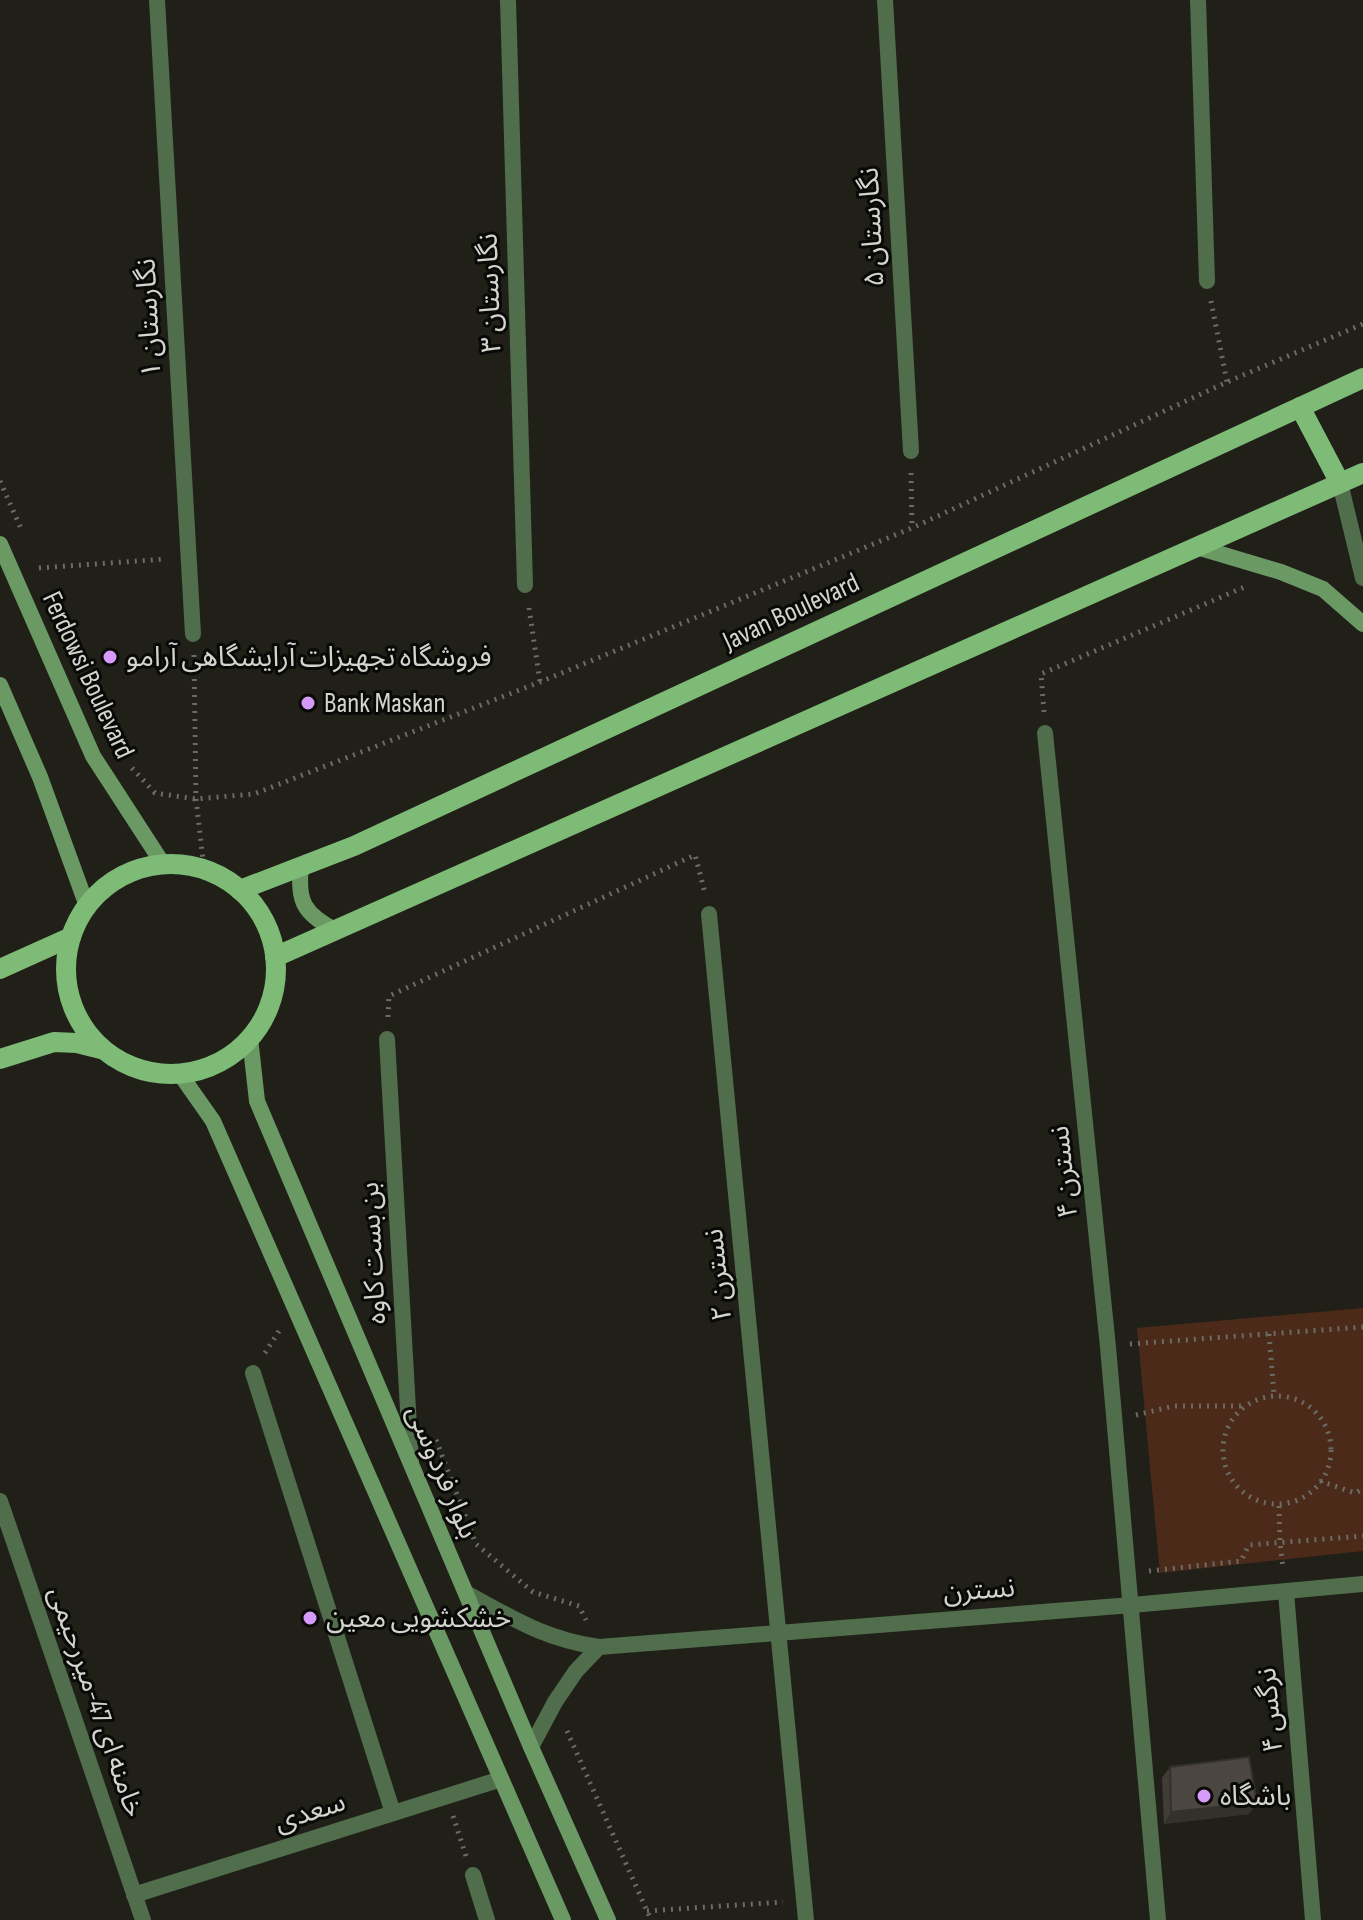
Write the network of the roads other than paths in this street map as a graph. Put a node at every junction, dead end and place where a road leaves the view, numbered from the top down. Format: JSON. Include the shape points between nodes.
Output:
{"nodes":[{"id":1,"x":157,"y":0,"type":"edge"},
{"id":2,"x":508,"y":0,"type":"edge"},
{"id":3,"x":885,"y":0,"type":"edge"},
{"id":4,"x":1198,"y":0,"type":"edge"},
{"id":5,"x":1207,"y":281,"type":"road end"},
{"id":6,"x":1363,"y":378,"type":"edge"},
{"id":7,"x":1300,"y":407,"type":"junction"},
{"id":8,"x":911,"y":451,"type":"road end"},
{"id":9,"x":1363,"y":473,"type":"edge"},
{"id":10,"x":1340,"y":483,"type":"junction"},
{"id":11,"x":0,"y":544,"type":"edge"},
{"id":12,"x":1197,"y":547,"type":"junction"},
{"id":13,"x":1363,"y":578,"type":"edge"},
{"id":14,"x":525,"y":585,"type":"road end"},
{"id":15,"x":1363,"y":624,"type":"edge"},
{"id":16,"x":193,"y":634,"type":"road end"},
{"id":17,"x":0,"y":685,"type":"edge"},
{"id":18,"x":1045,"y":733,"type":"road end"},
{"id":19,"x":163,"y":864,"type":"junction"},
{"id":20,"x":301,"y":867,"type":"junction"},
{"id":21,"x":240,"y":890,"type":"junction"},
{"id":22,"x":87,"y":906,"type":"junction"},
{"id":23,"x":709,"y":914,"type":"road end"},
{"id":24,"x":335,"y":930,"type":"junction"},
{"id":25,"x":71,"y":937,"type":"junction"},
{"id":26,"x":275,"y":957,"type":"junction"},
{"id":27,"x":0,"y":969,"type":"edge"},
{"id":28,"x":250,"y":1038,"type":"junction"},
{"id":29,"x":387,"y":1039,"type":"road end"},
{"id":30,"x":104,"y":1050,"type":"junction"},
{"id":31,"x":0,"y":1059,"type":"edge"},
{"id":32,"x":180,"y":1074,"type":"junction"},
{"id":33,"x":253,"y":1373,"type":"road end"},
{"id":34,"x":411,"y":1464,"type":"junction"},
{"id":35,"x":0,"y":1501,"type":"edge"},
{"id":36,"x":1363,"y":1584,"type":"edge"},
{"id":37,"x":1286,"y":1592,"type":"junction"},
{"id":38,"x":466,"y":1593,"type":"junction"},
{"id":39,"x":1132,"y":1605,"type":"junction"},
{"id":40,"x":779,"y":1631,"type":"junction"},
{"id":41,"x":599,"y":1647,"type":"junction"},
{"id":42,"x":531,"y":1747,"type":"junction"},
{"id":43,"x":501,"y":1779,"type":"junction"},
{"id":44,"x":393,"y":1813,"type":"junction"},
{"id":45,"x":473,"y":1875,"type":"road end"},
{"id":46,"x":134,"y":1895,"type":"junction"},
{"id":47,"x":143,"y":1920,"type":"edge"},
{"id":48,"x":487,"y":1920,"type":"edge"},
{"id":49,"x":563,"y":1920,"type":"edge"},
{"id":50,"x":608,"y":1920,"type":"edge"},
{"id":51,"x":806,"y":1920,"type":"edge"},
{"id":52,"x":1158,"y":1920,"type":"edge"},
{"id":53,"x":1313,"y":1920,"type":"edge"}],
"edges":[{"from":1,"to":16,"type":"street","name":"نگارستان ۱"},
{"from":2,"to":14,"type":"street","name":"نگارستان ۳"},
{"from":3,"to":8,"type":"street","name":"نگارستان ۵"},
{"from":4,"to":5,"type":"street"},
{"from":6,"to":7,"type":"main road","name":"Javan Boulevard"},
{"from":7,"to":10,"type":"main road"},
{"from":7,"to":20,"type":"main road","name":"Javan Boulevard"},
{"from":9,"to":10,"type":"main road"},
{"from":10,"to":12,"type":"main road"},
{"from":10,"to":13,"type":"street"},
{"from":11,"to":19,"type":"main road","name":"Ferdowsi Boulevard","via":[[93,756]]},
{"from":12,"to":15,"type":"main road","via":[[1323,589]]},
{"from":12,"to":24,"type":"main road"},
{"from":17,"to":22,"type":"main road"},
{"from":18,"to":39,"type":"street","name":"نسترن ۴"},
{"from":19,"to":21,"type":"main road","via":[[204,869]]},
{"from":19,"to":22,"type":"main road","via":[[113,881]]},
{"from":20,"to":21,"type":"main road","name":"Javan Boulevard"},
{"from":20,"to":24,"type":"main road","via":[[305,906],[317,921]]},
{"from":21,"to":26,"type":"main road","via":[[264,920]]},
{"from":22,"to":25,"type":"main road"},
{"from":23,"to":40,"type":"street","name":"نسترن ۲"},
{"from":24,"to":26,"type":"main road"},
{"from":25,"to":27,"type":"main road"},
{"from":25,"to":30,"type":"main road","via":[[66,979],[70,999],[89,1035]]},
{"from":26,"to":28,"type":"main road","via":[[273,992]]},
{"from":28,"to":32,"type":"main road","via":[[218,1063]]},
{"from":28,"to":34,"type":"main road","name":"بلوار فردوسی","via":[[257,1101]]},
{"from":29,"to":34,"type":"street","name":"بن بست کاوه"},
{"from":30,"to":31,"type":"main road","via":[[54,1042]]},
{"from":30,"to":32,"type":"main road","via":[[139,1069]]},
{"from":32,"to":43,"type":"main road","via":[[213,1121]]},
{"from":33,"to":44,"type":"street"},
{"from":34,"to":38,"type":"main road","name":"بلوار فردوسی"},
{"from":35,"to":46,"type":"street","name":"خامنه ای 47-میررحیمی"},
{"from":36,"to":37,"type":"street","name":"نسترن"},
{"from":37,"to":39,"type":"street","name":"نسترن"},
{"from":37,"to":53,"type":"street","name":"نرگس ۴"},
{"from":38,"to":41,"type":"street","name":"نسترن","via":[[536,1631]]},
{"from":38,"to":42,"type":"main road","name":"بلوار فردوسی"},
{"from":39,"to":40,"type":"street","name":"نسترن"},
{"from":39,"to":52,"type":"street","name":"نسترن ۴"},
{"from":40,"to":41,"type":"street","name":"نسترن"},
{"from":40,"to":51,"type":"street","name":"نسترن ۲"},
{"from":41,"to":42,"type":"street","via":[[576,1671]]},
{"from":42,"to":50,"type":"main road","name":"بلوار فردوسی"},
{"from":43,"to":44,"type":"street","name":"سعدی"},
{"from":43,"to":49,"type":"main road"},
{"from":44,"to":46,"type":"street","name":"سعدی"},
{"from":45,"to":48,"type":"street"},
{"from":46,"to":47,"type":"street","name":"خامنه ای 47-میررحیمی"}]}
